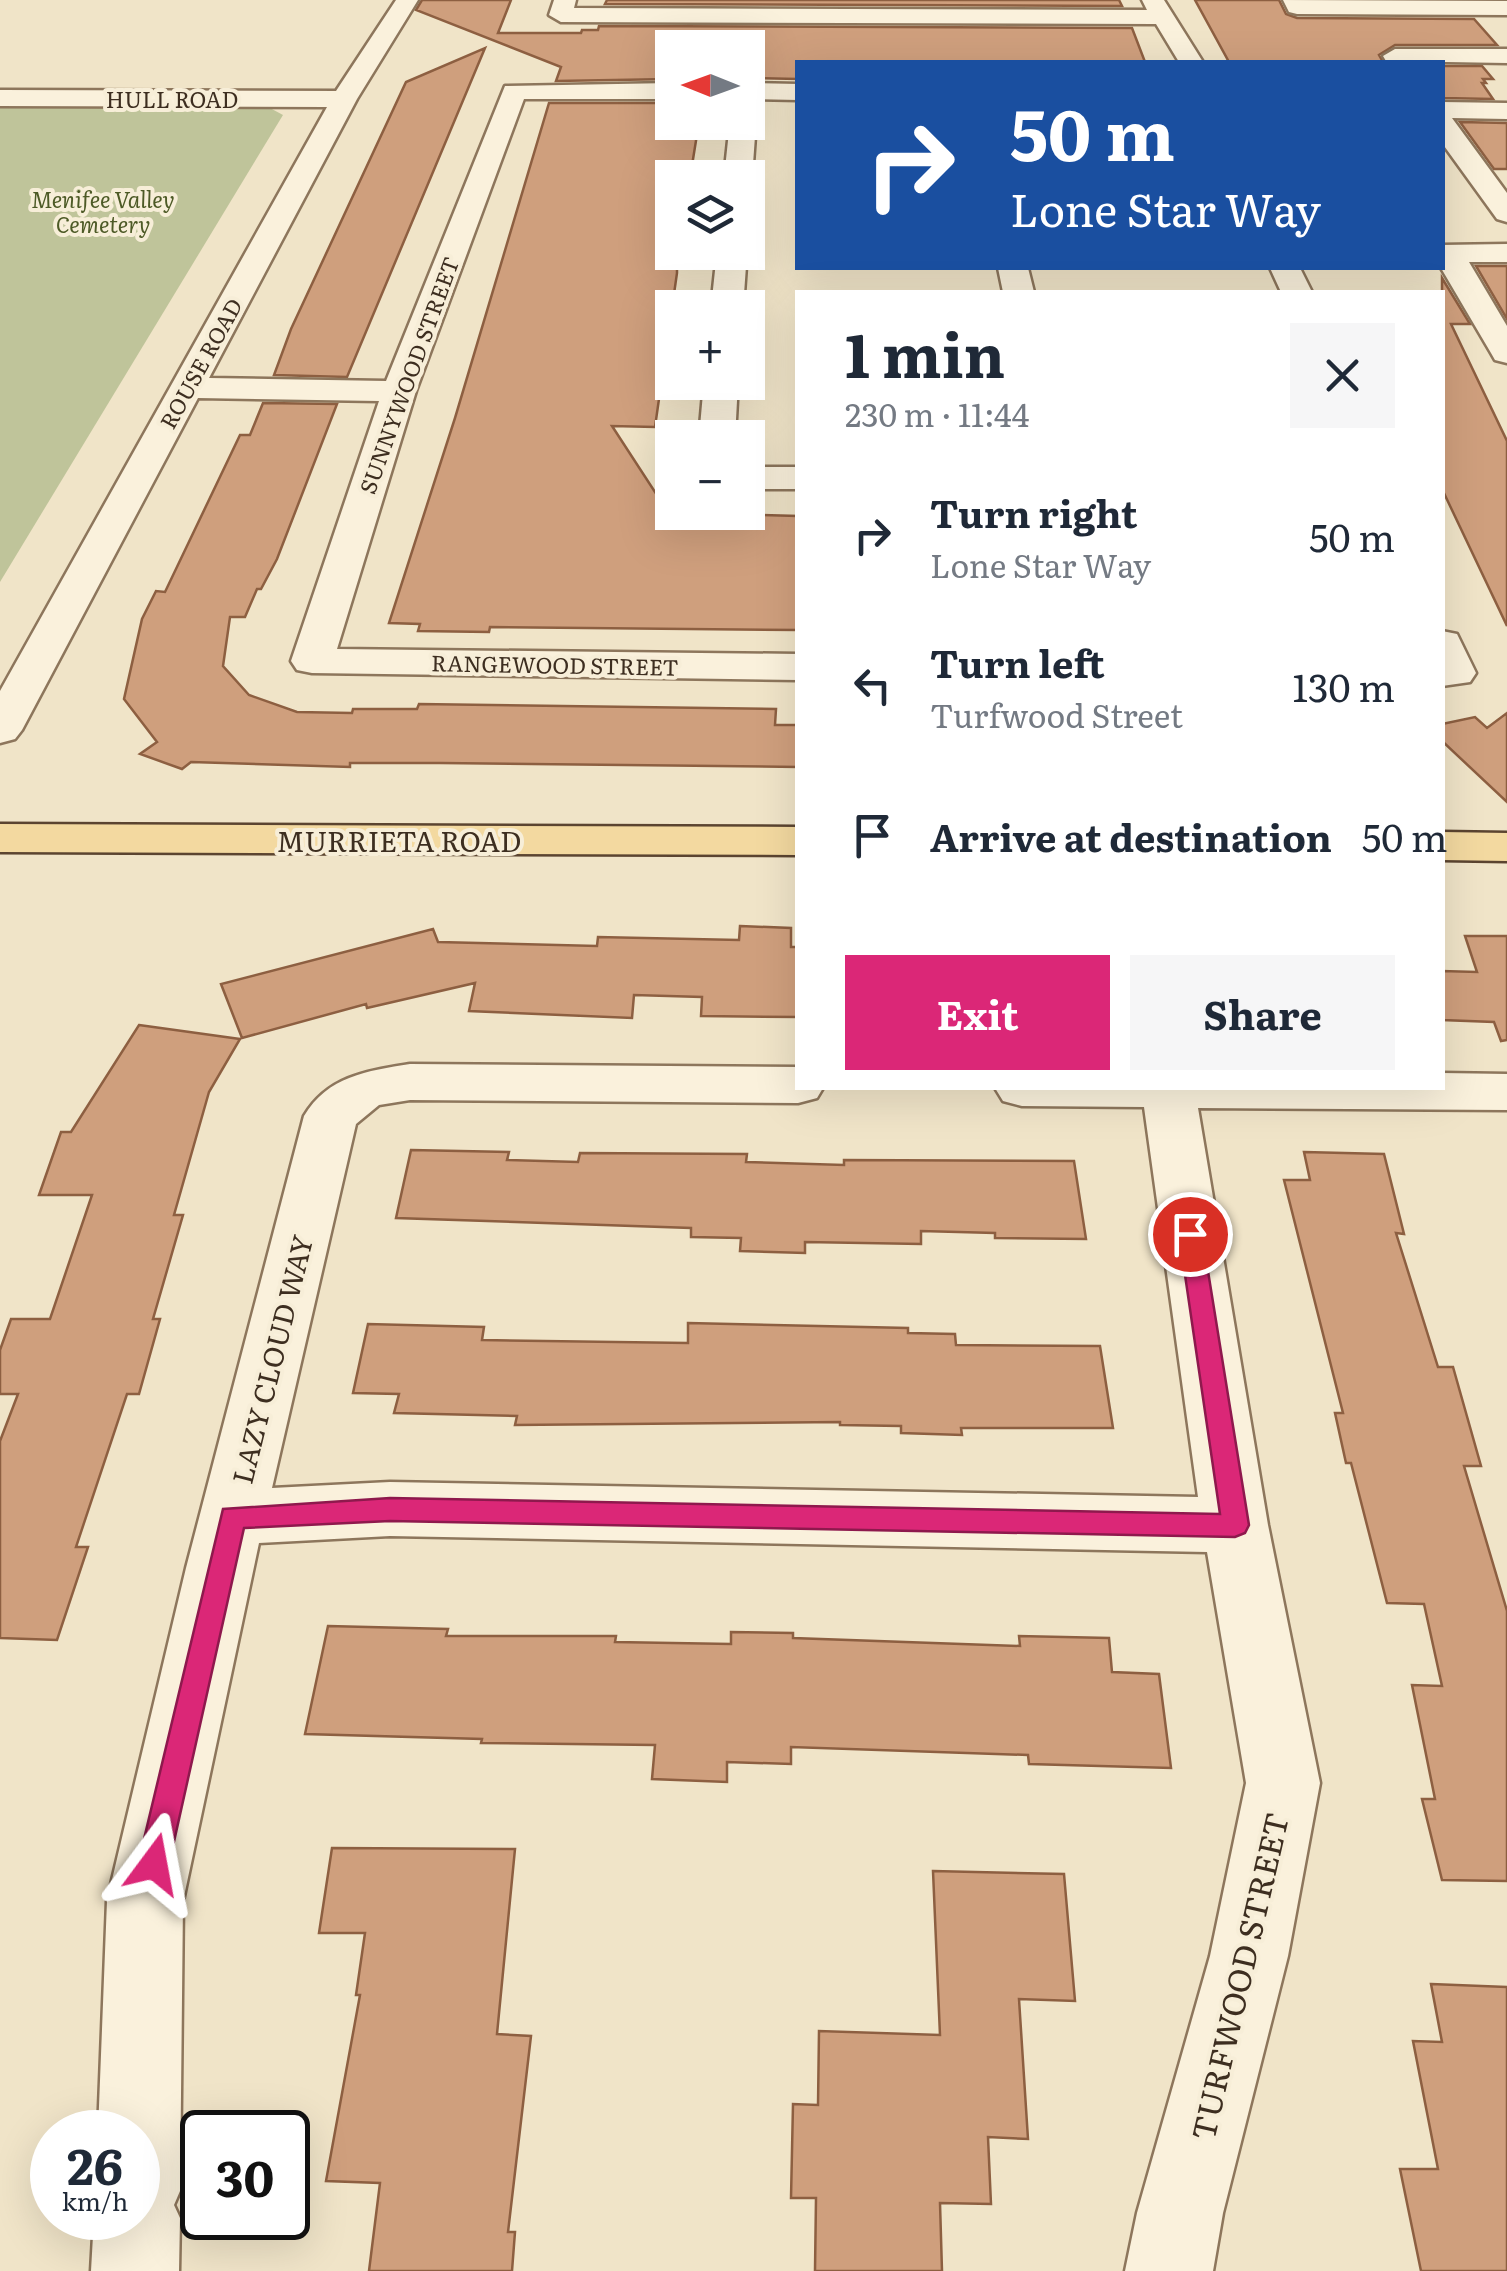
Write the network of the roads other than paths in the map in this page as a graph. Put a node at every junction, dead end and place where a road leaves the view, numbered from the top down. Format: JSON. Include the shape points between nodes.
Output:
{"nodes":[{"id":1,"x":407,"y":0,"type":"edge"},
{"id":2,"x":566,"y":0,"type":"edge"},
{"id":3,"x":1294,"y":0,"type":"edge"},
{"id":4,"x":1360,"y":7,"type":"junction"},
{"id":5,"x":1157,"y":8,"type":"edge"},
{"id":6,"x":1507,"y":8,"type":"edge"},
{"id":7,"x":1507,"y":56,"type":"edge"},
{"id":8,"x":1397,"y":59,"type":"edge"},
{"id":9,"x":1190,"y":60,"type":"edge"},
{"id":10,"x":655,"y":92,"type":"edge"},
{"id":11,"x":765,"y":92,"type":"edge"},
{"id":12,"x":795,"y":92,"type":"edge"},
{"id":13,"x":0,"y":98,"type":"edge"},
{"id":14,"x":344,"y":98,"type":"junction"},
{"id":15,"x":1445,"y":110,"type":"edge"},
{"id":16,"x":1507,"y":111,"type":"edge"},
{"id":17,"x":1445,"y":126,"type":"edge"},
{"id":18,"x":1507,"y":213,"type":"edge"},
{"id":19,"x":1507,"y":253,"type":"edge"},
{"id":20,"x":1503,"y":341,"type":"edge"},
{"id":21,"x":186,"y":388,"type":"junction"},
{"id":22,"x":399,"y":390,"type":"junction"},
{"id":23,"x":765,"y":478,"type":"edge"},
{"id":24,"x":795,"y":478,"type":"edge"},
{"id":25,"x":312,"y":662,"type":"joint"},
{"id":26,"x":795,"y":667,"type":"edge"},
{"id":27,"x":0,"y":730,"type":"edge"},
{"id":28,"x":0,"y":838,"type":"edge"},
{"id":29,"x":795,"y":841,"type":"edge"},
{"id":30,"x":1445,"y":846,"type":"edge"},
{"id":31,"x":1507,"y":847,"type":"edge"},
{"id":32,"x":795,"y":1085,"type":"edge"},
{"id":33,"x":1168,"y":1090,"type":"edge"},
{"id":34,"x":1338,"y":1090,"type":"edge"},
{"id":35,"x":1507,"y":1092,"type":"edge"},
{"id":36,"x":233,"y":1517,"type":"junction"},
{"id":37,"x":1235,"y":1525,"type":"junction"},
{"id":38,"x":140,"y":2110,"type":"edge"},
{"id":39,"x":137,"y":2240,"type":"edge"},
{"id":40,"x":136,"y":2271,"type":"edge"},
{"id":41,"x":1169,"y":2271,"type":"edge"}],
"edges":[{"from":1,"to":14,"type":"street","name":"ROUSE ROAD"},
{"from":2,"to":5,"type":"street","via":[[561,14]]},
{"from":3,"to":4,"type":"street","via":[[1298,7]]},
{"from":4,"to":6,"type":"street"},
{"from":4,"to":8,"type":"street"},
{"from":5,"to":9,"type":"street"},
{"from":7,"to":8,"type":"street"},
{"from":10,"to":22,"type":"street","name":"SUNNYWOOD STREET","via":[[514,92]]},
{"from":11,"to":12,"type":"street"},
{"from":13,"to":14,"type":"street","name":"HULL ROAD"},
{"from":14,"to":21,"type":"street","name":"ROUSE ROAD"},
{"from":15,"to":16,"type":"street"},
{"from":17,"to":18,"type":"street"},
{"from":19,"to":20,"type":"street","via":[[1448,252]]},
{"from":21,"to":22,"type":"street"},
{"from":21,"to":27,"type":"street","name":"ROUSE ROAD"},
{"from":22,"to":25,"type":"street","name":"SUNNYWOOD STREET"},
{"from":23,"to":24,"type":"street"},
{"from":25,"to":26,"type":"street","name":"RANGEWOOD STREET"},
{"from":28,"to":29,"type":"main road","name":"MURRIETA ROAD"},
{"from":30,"to":31,"type":"main road"},
{"from":32,"to":36,"type":"street","name":"LAZY CLOUD WAY","via":[[410,1082],[362,1090],[331,1116]]},
{"from":33,"to":37,"type":"street","name":"TURFWOOD STREET"},
{"from":34,"to":35,"type":"street"},
{"from":36,"to":37,"type":"street","via":[[390,1510]]},
{"from":36,"to":38,"type":"street","name":"LAZY CLOUD WAY","via":[[145,1901]]},
{"from":37,"to":41,"type":"street","name":"TURFWOOD STREET","via":[[1283,1783],[1249,1956]]},
{"from":39,"to":40,"type":"street"}]}
